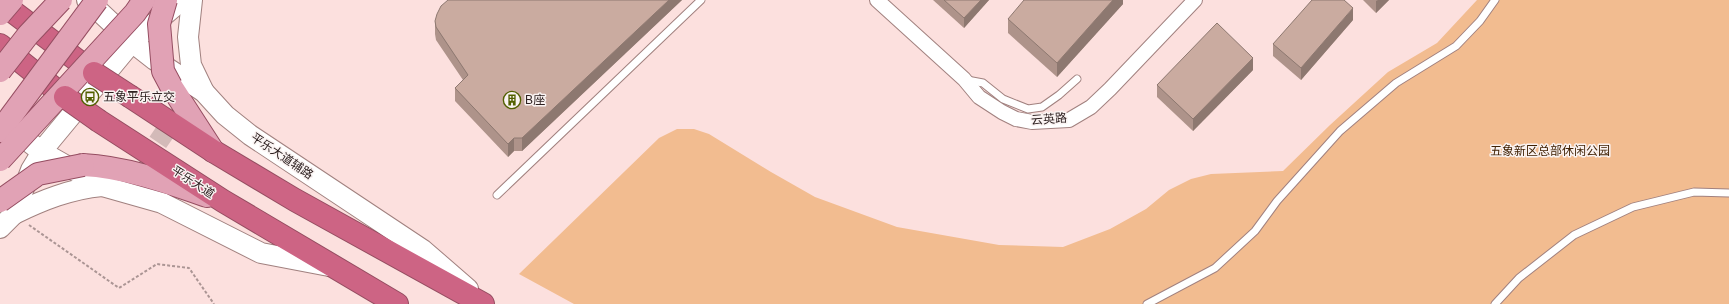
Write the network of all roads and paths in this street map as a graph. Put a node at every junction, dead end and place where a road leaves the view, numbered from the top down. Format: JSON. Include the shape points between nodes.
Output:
{"nodes":[{"id":1,"x":12,"y":0,"type":"edge"},
{"id":2,"x":61,"y":0,"type":"edge"},
{"id":3,"x":87,"y":0,"type":"edge"},
{"id":4,"x":97,"y":0,"type":"edge"},
{"id":5,"x":144,"y":0,"type":"edge"},
{"id":6,"x":166,"y":0,"type":"edge"},
{"id":7,"x":182,"y":0,"type":"edge"},
{"id":8,"x":192,"y":0,"type":"edge"},
{"id":9,"x":702,"y":0,"type":"edge"},
{"id":10,"x":877,"y":0,"type":"edge"},
{"id":11,"x":1195,"y":0,"type":"edge"},
{"id":12,"x":1495,"y":0,"type":"edge"},
{"id":13,"x":0,"y":2,"type":"edge"},
{"id":14,"x":0,"y":14,"type":"edge"},
{"id":15,"x":132,"y":42,"type":"junction"},
{"id":16,"x":0,"y":45,"type":"edge"},
{"id":17,"x":0,"y":71,"type":"edge"},
{"id":18,"x":964,"y":79,"type":"junction"},
{"id":19,"x":1077,"y":79,"type":"dead end"},
{"id":20,"x":202,"y":97,"type":"junction"},
{"id":21,"x":0,"y":120,"type":"edge"},
{"id":22,"x":0,"y":131,"type":"edge"},
{"id":23,"x":213,"y":151,"type":"junction"},
{"id":24,"x":42,"y":152,"type":"junction"},
{"id":25,"x":0,"y":160,"type":"edge"},
{"id":26,"x":102,"y":186,"type":"junction"},
{"id":27,"x":1729,"y":193,"type":"edge"},
{"id":28,"x":497,"y":195,"type":"dead end"},
{"id":29,"x":223,"y":201,"type":"junction"},
{"id":30,"x":7,"y":208,"type":"edge"},
{"id":31,"x":0,"y":228,"type":"edge"},
{"id":32,"x":334,"y":267,"type":"junction"},
{"id":33,"x":214,"y":304,"type":"edge"},
{"id":34,"x":396,"y":304,"type":"edge"},
{"id":35,"x":484,"y":304,"type":"edge"},
{"id":36,"x":1147,"y":304,"type":"edge"},
{"id":37,"x":1495,"y":304,"type":"edge"}],
"edges":[{"from":1,"to":14,"type":"main road","bridge":true},
{"from":2,"to":17,"type":"main road","bridge":true,"via":[[28,35]]},
{"from":3,"to":15,"type":"street","name":"平乐大道辅路"},
{"from":4,"to":22,"type":"main road","bridge":true},
{"from":5,"to":25,"type":"main road","bridge":true},
{"from":6,"to":23,"type":"main road","bridge":true,"via":[[159,24],[164,71]]},
{"from":7,"to":15,"type":"street"},
{"from":8,"to":20,"type":"street","via":[[188,37],[191,66]]},
{"from":9,"to":28,"type":"lane"},
{"from":10,"to":18,"type":"street","name":"云英路"},
{"from":11,"to":18,"type":"street","name":"云英路","via":[[1110,89],[1091,107],[1069,120],[1032,122],[1016,119],[979,97]]},
{"from":12,"to":36,"type":"lane","via":[[1480,21],[1456,46],[1396,83],[1340,131],[1277,201],[1255,231],[1215,268]]},
{"from":13,"to":23,"type":"highway","bridge":true,"via":[[94,73]]},
{"from":15,"to":20,"type":"street","name":"平乐大道辅路"},
{"from":15,"to":24,"type":"street"},
{"from":16,"to":29,"type":"highway","name":"平乐大道","bridge":true,"via":[[99,121]]},
{"from":18,"to":19,"type":"lane","via":[[983,83],[1003,99],[1028,109],[1042,107]]},
{"from":20,"to":35,"type":"street","name":"平乐大道辅路","via":[[250,135],[423,250]]},
{"from":21,"to":24,"type":"street"},
{"from":23,"to":35,"type":"highway","via":[[295,200]]},
{"from":24,"to":26,"type":"street"},
{"from":24,"to":30,"type":"street"},
{"from":26,"to":30,"type":"street","via":[[82,188]]},
{"from":26,"to":32,"type":"street","via":[[144,191],[162,203],[261,252]]},
{"from":27,"to":37,"type":"lane","via":[[1694,192],[1633,207],[1574,235],[1519,278]]},
{"from":29,"to":30,"type":"main road","bridge":true,"via":[[158,179],[105,166],[83,165],[38,174]]},
{"from":29,"to":32,"type":"highway","name":"平乐大道"},
{"from":30,"to":31,"type":"street"},
{"from":30,"to":33,"type":"path","via":[[119,288],[157,264],[188,268]]},
{"from":32,"to":34,"type":"highway","name":"平乐大道"}]}
